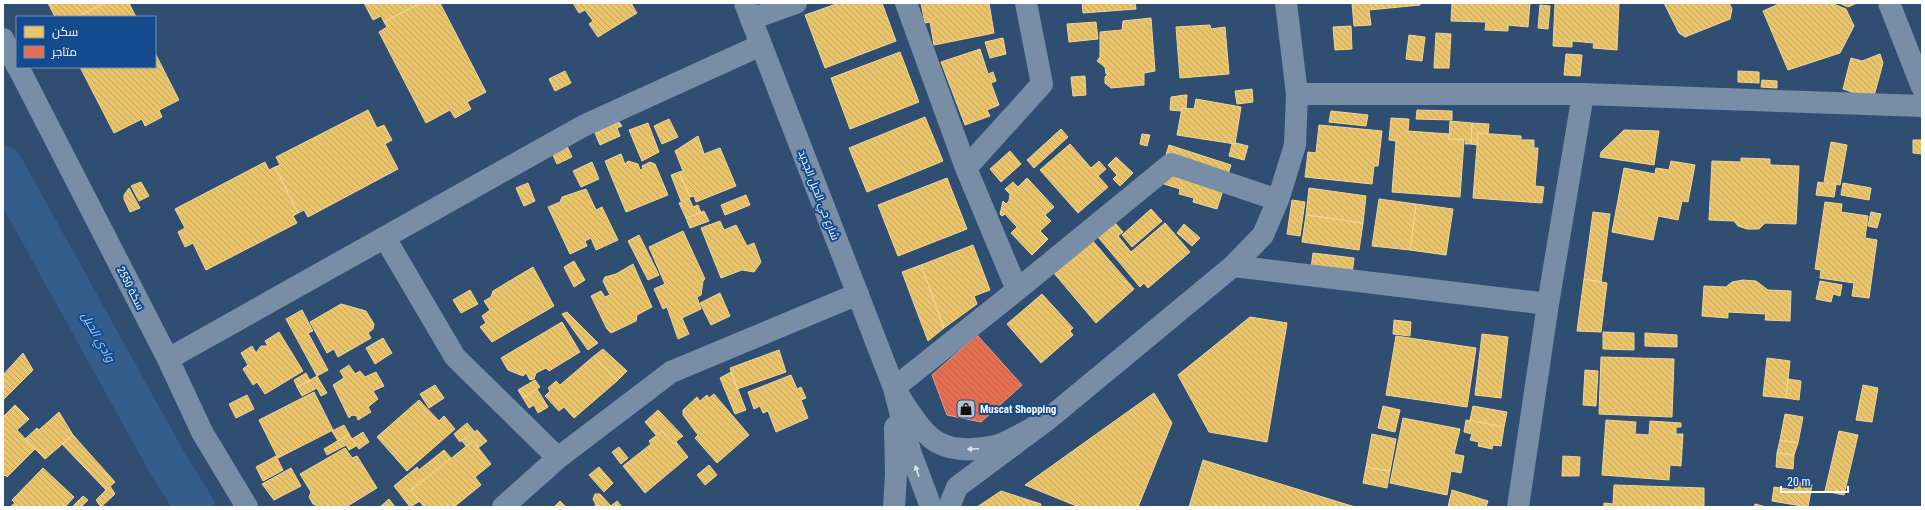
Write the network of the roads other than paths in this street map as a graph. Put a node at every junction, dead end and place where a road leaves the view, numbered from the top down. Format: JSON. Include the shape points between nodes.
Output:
{"nodes":[{"id":1,"x":796,"y":3,"type":"edge"},
{"id":2,"x":906,"y":3,"type":"edge"},
{"id":3,"x":1026,"y":3,"type":"edge"},
{"id":4,"x":1286,"y":3,"type":"edge"},
{"id":5,"x":1889,"y":3,"type":"edge"},
{"id":6,"x":748,"y":11,"type":"edge"},
{"id":7,"x":3,"y":39,"type":"edge"},
{"id":8,"x":761,"y":46,"type":"junction"},
{"id":9,"x":16,"y":64,"type":"edge"},
{"id":10,"x":18,"y":68,"type":"edge"},
{"id":11,"x":1922,"y":87,"type":"edge"},
{"id":12,"x":1297,"y":94,"type":"junction"},
{"id":13,"x":1583,"y":94,"type":"junction"},
{"id":14,"x":1922,"y":106,"type":"edge"},
{"id":15,"x":966,"y":168,"type":"junction"},
{"id":16,"x":1278,"y":200,"type":"junction"},
{"id":17,"x":385,"y":238,"type":"junction"},
{"id":18,"x":1233,"y":266,"type":"junction"},
{"id":19,"x":1017,"y":290,"type":"junction"},
{"id":20,"x":858,"y":294,"type":"junction"},
{"id":21,"x":1548,"y":304,"type":"junction"},
{"id":22,"x":168,"y":359,"type":"junction"},
{"id":23,"x":894,"y":388,"type":"junction"},
{"id":24,"x":1047,"y":420,"type":"junction"},
{"id":25,"x":558,"y":458,"type":"junction"},
{"id":26,"x":247,"y":507,"type":"edge"},
{"id":27,"x":503,"y":507,"type":"edge"},
{"id":28,"x":894,"y":507,"type":"edge"},
{"id":29,"x":931,"y":507,"type":"edge"},
{"id":30,"x":949,"y":507,"type":"edge"},
{"id":31,"x":1518,"y":507,"type":"edge"}],
"edges":[{"from":1,"to":6,"type":"street"},
{"from":2,"to":15,"type":"street"},
{"from":3,"to":15,"type":"street","via":[[1042,84]]},
{"from":4,"to":12,"type":"street"},
{"from":5,"to":11,"type":"street"},
{"from":6,"to":8,"type":"street","name":"شارع حي الحيل الجديد"},
{"from":7,"to":9,"type":"street","name":"سكة 2550"},
{"from":8,"to":17,"type":"street","via":[[583,126]]},
{"from":8,"to":20,"type":"street","name":"شارع حي الحيل الجديد"},
{"from":10,"to":22,"type":"street","name":"سكة 2550"},
{"from":12,"to":13,"type":"street"},
{"from":12,"to":16,"type":"street","via":[[1295,145]]},
{"from":13,"to":14,"type":"street"},
{"from":13,"to":21,"type":"street"},
{"from":15,"to":19,"type":"street"},
{"from":16,"to":18,"type":"street","via":[[1263,235]]},
{"from":16,"to":19,"type":"street","via":[[1172,164]]},
{"from":17,"to":22,"type":"street"},
{"from":17,"to":25,"type":"street","via":[[455,357]]},
{"from":18,"to":21,"type":"street"},
{"from":18,"to":24,"type":"street"},
{"from":19,"to":23,"type":"street"},
{"from":20,"to":23,"type":"street","name":"شارع حي الحيل الجديد"},
{"from":20,"to":25,"type":"street","via":[[671,372]]},
{"from":21,"to":31,"type":"street"},
{"from":22,"to":26,"type":"street","name":"سكة 2550","via":[[202,432]]},
{"from":24,"to":23,"type":"street","one_way":true,"via":[[996,446],[955,448],[940,444],[929,436]]},
{"from":23,"to":28,"type":"street"},
{"from":29,"to":23,"type":"street","one_way":true,"via":[[910,451]]},
{"from":24,"to":30,"type":"street","via":[[957,487]]},
{"from":25,"to":27,"type":"street"}]}
